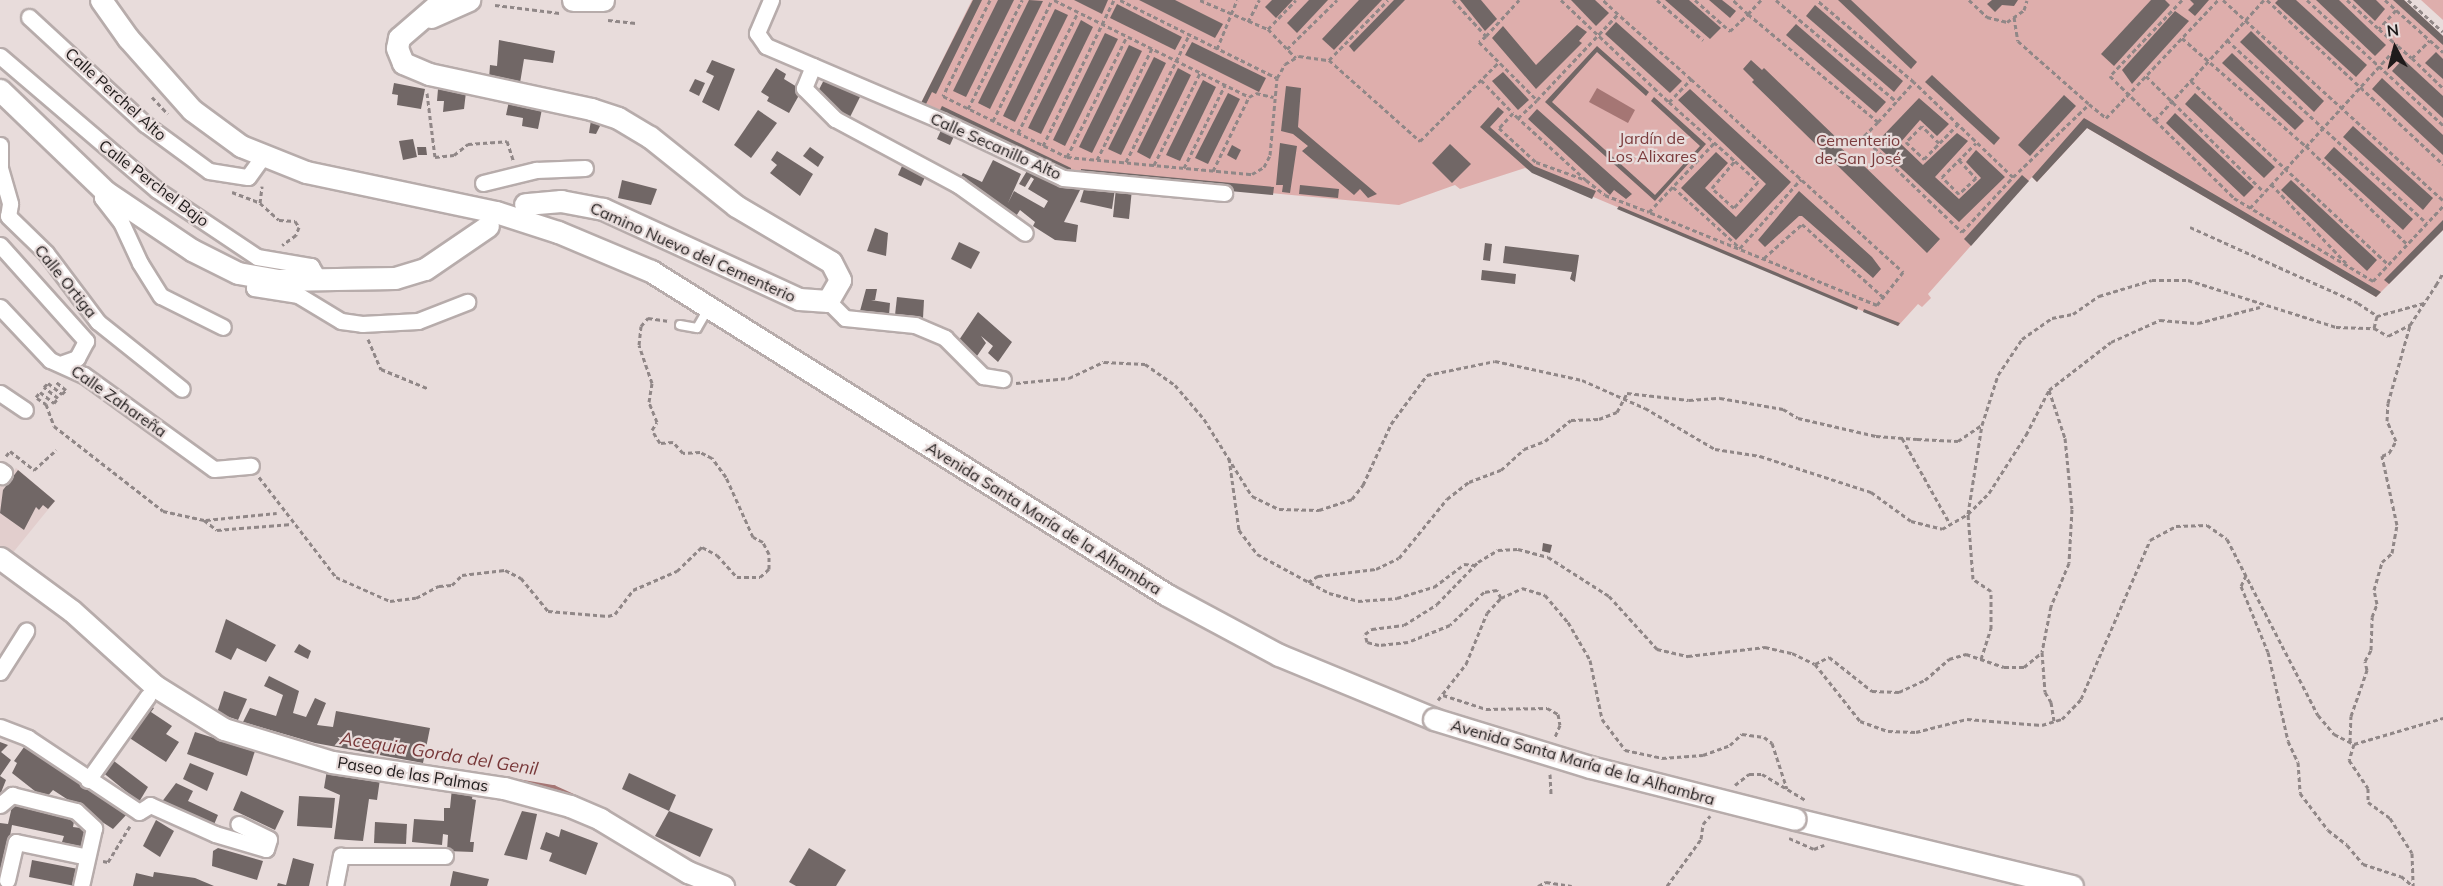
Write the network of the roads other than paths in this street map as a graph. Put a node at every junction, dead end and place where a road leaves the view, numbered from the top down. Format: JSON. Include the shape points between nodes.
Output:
{"nodes":[{"id":1,"x":101,"y":0,"type":"edge"},
{"id":2,"x":443,"y":0,"type":"edge"},
{"id":3,"x":469,"y":0,"type":"edge"},
{"id":4,"x":573,"y":0,"type":"edge"},
{"id":5,"x":603,"y":0,"type":"edge"},
{"id":6,"x":771,"y":0,"type":"edge"},
{"id":7,"x":30,"y":17,"type":"dead end"},
{"id":8,"x":414,"y":24,"type":"junction"},
{"id":9,"x":0,"y":56,"type":"edge"},
{"id":10,"x":813,"y":66,"type":"junction"},
{"id":11,"x":0,"y":90,"type":"edge"},
{"id":12,"x":0,"y":145,"type":"edge"},
{"id":13,"x":263,"y":156,"type":"junction"},
{"id":14,"x":585,"y":168,"type":"dead end"},
{"id":15,"x":483,"y":183,"type":"dead end"},
{"id":16,"x":106,"y":192,"type":"junction"},
{"id":17,"x":1224,"y":193,"type":"dead end"},
{"id":18,"x":525,"y":204,"type":"dead end"},
{"id":19,"x":488,"y":226,"type":"dead end"},
{"id":20,"x":1025,"y":233,"type":"dead end"},
{"id":21,"x":0,"y":245,"type":"edge"},
{"id":22,"x":256,"y":278,"type":"junction"},
{"id":23,"x":320,"y":281,"type":"junction"},
{"id":24,"x":828,"y":301,"type":"junction"},
{"id":25,"x":467,"y":302,"type":"dead end"},
{"id":26,"x":711,"y":306,"type":"junction"},
{"id":27,"x":0,"y":307,"type":"edge"},
{"id":28,"x":680,"y":325,"type":"road end"},
{"id":29,"x":223,"y":327,"type":"dead end"},
{"id":30,"x":63,"y":363,"type":"junction"},
{"id":31,"x":1003,"y":379,"type":"road end"},
{"id":32,"x":182,"y":389,"type":"dead end"},
{"id":33,"x":0,"y":393,"type":"edge"},
{"id":34,"x":25,"y":410,"type":"road end"},
{"id":35,"x":251,"y":466,"type":"road end"},
{"id":36,"x":0,"y":558,"type":"edge"},
{"id":37,"x":26,"y":631,"type":"dead end"},
{"id":38,"x":0,"y":672,"type":"edge"},
{"id":39,"x":148,"y":696,"type":"dead end"},
{"id":40,"x":0,"y":727,"type":"edge"},
{"id":41,"x":88,"y":780,"type":"junction"},
{"id":42,"x":0,"y":805,"type":"edge"},
{"id":43,"x":237,"y":824,"type":"dead end"},
{"id":44,"x":446,"y":856,"type":"dead end"},
{"id":45,"x":85,"y":857,"type":"junction"},
{"id":46,"x":7,"y":880,"type":"dead end"},
{"id":47,"x":81,"y":886,"type":"edge"},
{"id":48,"x":335,"y":886,"type":"edge"},
{"id":49,"x":723,"y":886,"type":"edge"},
{"id":50,"x":2072,"y":886,"type":"edge"}],
"edges":[{"from":1,"to":13,"type":"street","name":"Avenida Santa María de la Alhambra","via":[[135,46],[192,110],[220,133]]},
{"from":2,"to":8,"type":"street"},
{"from":3,"to":8,"type":"street"},
{"from":4,"to":5,"type":"street"},
{"from":6,"to":10,"type":"street","name":"Calle Secanillo Alto","via":[[757,33],[765,46]]},
{"from":7,"to":13,"type":"street","name":"Calle Perchel Alto","via":[[145,124],[209,171],[248,177]]},
{"from":8,"to":24,"type":"street","via":[[399,38],[397,48],[403,63],[412,69],[591,109],[633,126],[736,206],[831,262],[840,280]]},
{"from":9,"to":23,"type":"street","name":"Calle Perchel Bajo","via":[[158,190],[258,256],[311,266]]},
{"from":10,"to":17,"type":"street","name":"Calle Secanillo Alto","via":[[1063,178]]},
{"from":10,"to":20,"type":"street","via":[[804,88],[835,119],[958,185]]},
{"from":11,"to":16,"type":"street"},
{"from":12,"to":32,"type":"street","name":"Calle Ortiga","via":[[0,168],[10,204],[8,216],[46,253],[98,322]]},
{"from":13,"to":26,"type":"street","name":"Avenida Santa María de la Alhambra","via":[[306,172],[460,203],[538,225],[651,271]]},
{"from":14,"to":15,"type":"street","via":[[536,170]]},
{"from":16,"to":22,"type":"street","via":[[192,250],[220,266]]},
{"from":16,"to":29,"type":"street","via":[[102,198],[121,222],[161,296]]},
{"from":18,"to":24,"type":"street","name":"Camino Nuevo del Cementerio","via":[[561,201],[603,209],[782,294],[817,303]]},
{"from":19,"to":23,"type":"street","via":[[418,272],[395,278]]},
{"from":21,"to":30,"type":"street","via":[[86,341],[76,358]]},
{"from":22,"to":23,"type":"street"},
{"from":22,"to":25,"type":"street","via":[[254,288],[298,295],[341,321],[362,324],[417,321]]},
{"from":24,"to":31,"type":"street","via":[[845,318],[915,325],[945,338],[983,376]]},
{"from":26,"to":28,"type":"lane","via":[[697,328]]},
{"from":26,"to":50,"type":"street","name":"Avenida Santa María de la Alhambra","bridge":true,"via":[[1167,595],[1279,655],[1430,717],[1590,767]]},
{"from":27,"to":30,"type":"street","name":"Calle Zahareña","via":[[50,360]]},
{"from":30,"to":35,"type":"street","name":"Calle Zahareña","via":[[214,469]]},
{"from":33,"to":34,"type":"street"},
{"from":36,"to":49,"type":"street","name":"Paseo de las Palmas","via":[[72,610],[155,686],[224,729],[332,762],[504,788],[570,806],[600,819],[688,872]]},
{"from":37,"to":38,"type":"street"},
{"from":39,"to":41,"type":"street"},
{"from":40,"to":41,"type":"street","via":[[28,738]]},
{"from":41,"to":43,"type":"street","via":[[139,812],[150,805],[215,834],[266,849],[269,839]]},
{"from":42,"to":45,"type":"street","via":[[12,795],[76,811],[94,828]]},
{"from":44,"to":48,"type":"street","via":[[341,856]]},
{"from":45,"to":46,"type":"street","via":[[16,842]]},
{"from":45,"to":47,"type":"street"}]}
